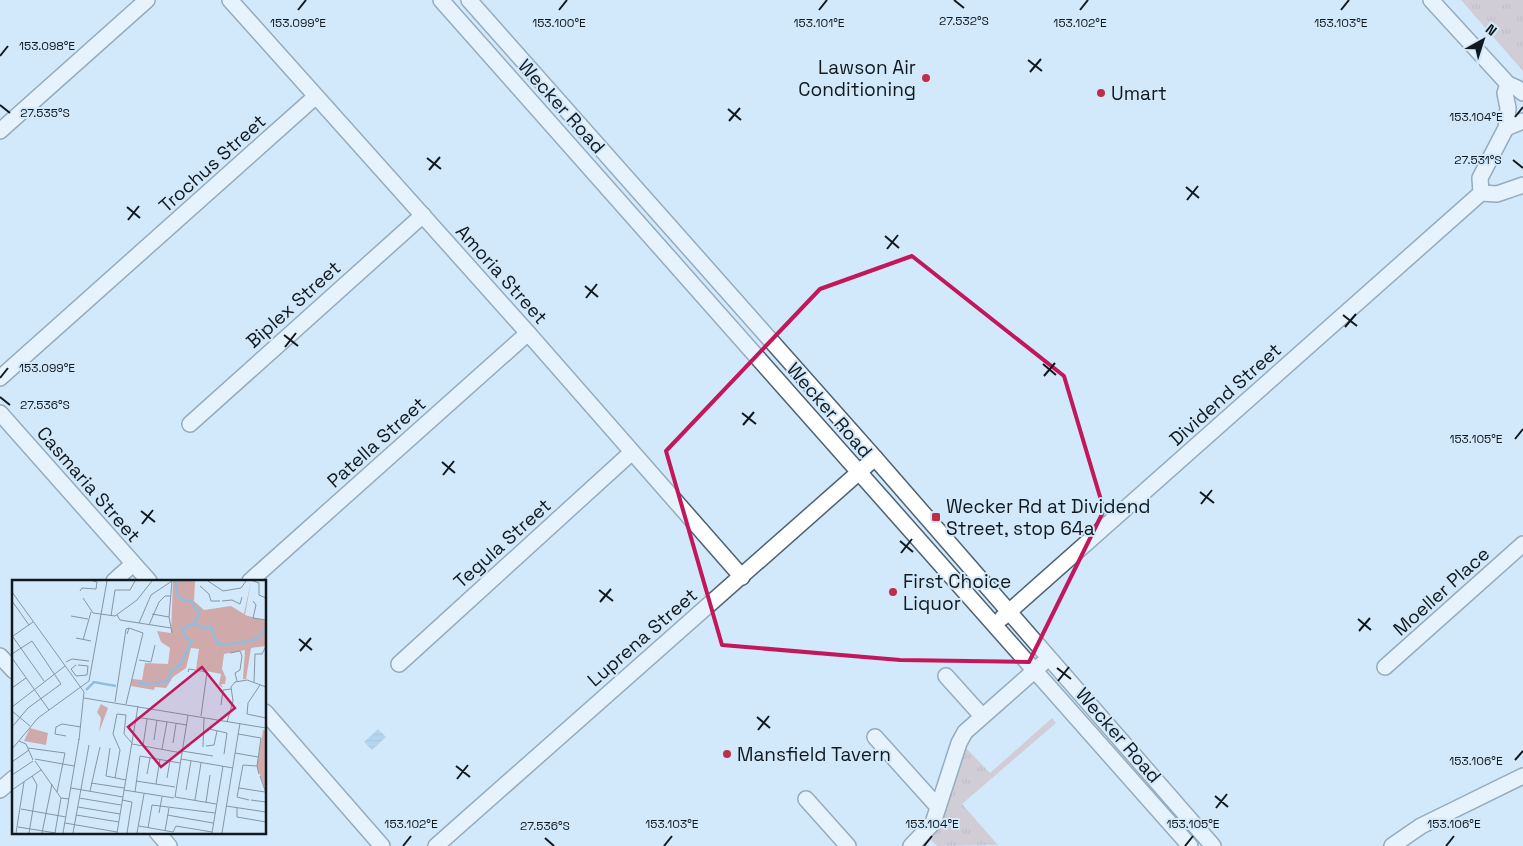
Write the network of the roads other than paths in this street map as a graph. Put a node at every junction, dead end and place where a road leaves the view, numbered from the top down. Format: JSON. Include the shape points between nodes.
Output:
{"nodes":[{"id":1,"x":147,"y":0,"type":"edge"},
{"id":2,"x":230,"y":0,"type":"edge"},
{"id":3,"x":441,"y":0,"type":"edge"},
{"id":4,"x":469,"y":0,"type":"edge"},
{"id":5,"x":1431,"y":0,"type":"edge"},
{"id":6,"x":1508,"y":84,"type":"junction"},
{"id":7,"x":1523,"y":94,"type":"edge"},
{"id":8,"x":315,"y":97,"type":"junction"},
{"id":9,"x":571,"y":114,"type":"junction"},
{"id":10,"x":1523,"y":121,"type":"edge"},
{"id":11,"x":554,"y":128,"type":"junction"},
{"id":12,"x":1506,"y":128,"type":"junction"},
{"id":13,"x":0,"y":131,"type":"edge"},
{"id":14,"x":1523,"y":185,"type":"edge"},
{"id":15,"x":1481,"y":193,"type":"junction"},
{"id":16,"x":422,"y":214,"type":"junction"},
{"id":17,"x":661,"y":216,"type":"junction"},
{"id":18,"x":646,"y":230,"type":"junction"},
{"id":19,"x":528,"y":333,"type":"junction"},
{"id":20,"x":0,"y":378,"type":"edge"},
{"id":21,"x":0,"y":412,"type":"edge"},
{"id":22,"x":190,"y":424,"type":"dead end"},
{"id":23,"x":632,"y":452,"type":"junction"},
{"id":24,"x":874,"y":458,"type":"junction"},
{"id":25,"x":859,"y":472,"type":"junction"},
{"id":26,"x":1523,"y":544,"type":"edge"},
{"id":27,"x":133,"y":564,"type":"junction"},
{"id":28,"x":742,"y":576,"type":"junction"},
{"id":29,"x":115,"y":580,"type":"edge"},
{"id":30,"x":148,"y":580,"type":"edge"},
{"id":31,"x":251,"y":580,"type":"edge"},
{"id":32,"x":1008,"y":612,"type":"junction"},
{"id":33,"x":995,"y":624,"type":"junction"},
{"id":34,"x":0,"y":656,"type":"edge"},
{"id":35,"x":1048,"y":659,"type":"junction"},
{"id":36,"x":399,"y":664,"type":"dead end"},
{"id":37,"x":1385,"y":667,"type":"dead end"},
{"id":38,"x":12,"y":668,"type":"edge"},
{"id":39,"x":1035,"y":670,"type":"junction"},
{"id":40,"x":946,"y":676,"type":"dead end"},
{"id":41,"x":266,"y":713,"type":"edge"},
{"id":42,"x":982,"y":716,"type":"junction"},
{"id":43,"x":875,"y":737,"type":"dead end"},
{"id":44,"x":1523,"y":776,"type":"edge"},
{"id":45,"x":12,"y":780,"type":"edge"},
{"id":46,"x":0,"y":790,"type":"edge"},
{"id":47,"x":806,"y":799,"type":"dead end"},
{"id":48,"x":938,"y":807,"type":"junction"},
{"id":49,"x":159,"y":834,"type":"edge"},
{"id":50,"x":919,"y":844,"type":"edge"},
{"id":51,"x":169,"y":846,"type":"edge"},
{"id":52,"x":382,"y":846,"type":"edge"},
{"id":53,"x":436,"y":846,"type":"edge"},
{"id":54,"x":848,"y":846,"type":"edge"},
{"id":55,"x":1190,"y":846,"type":"edge"},
{"id":56,"x":1213,"y":846,"type":"edge"},
{"id":57,"x":1392,"y":846,"type":"edge"}],
"edges":[{"from":1,"to":13,"type":"street"},
{"from":2,"to":8,"type":"street","name":"Amoria Street"},
{"from":3,"to":11,"type":"street","name":"Wecker Road"},
{"from":4,"to":9,"type":"street","name":"Wecker Road"},
{"from":5,"to":6,"type":"street"},
{"from":6,"to":7,"type":"street"},
{"from":6,"to":12,"type":"street","via":[[1505,92],[1508,108]]},
{"from":8,"to":16,"type":"street","name":"Amoria Street"},
{"from":8,"to":20,"type":"street","name":"Trochus Street"},
{"from":9,"to":11,"type":"street"},
{"from":9,"to":17,"type":"street","name":"Wecker Road"},
{"from":10,"to":12,"type":"street"},
{"from":11,"to":18,"type":"street","name":"Wecker Road"},
{"from":12,"to":15,"type":"street","via":[[1480,178]]},
{"from":14,"to":15,"type":"street","via":[[1496,194]]},
{"from":15,"to":32,"type":"street","name":"Dividend Street"},
{"from":16,"to":19,"type":"street","name":"Amoria Street"},
{"from":16,"to":22,"type":"street","name":"Biplex Street"},
{"from":17,"to":18,"type":"street"},
{"from":17,"to":24,"type":"street","name":"Wecker Road"},
{"from":18,"to":25,"type":"street","name":"Wecker Road"},
{"from":19,"to":23,"type":"street","name":"Amoria Street"},
{"from":19,"to":31,"type":"street","name":"Patella Street"},
{"from":21,"to":27,"type":"street","name":"Casmaria Street"},
{"from":23,"to":28,"type":"street","name":"Amoria Street"},
{"from":23,"to":36,"type":"street","name":"Tegula Street"},
{"from":24,"to":25,"type":"street","name":"Luprena Street"},
{"from":24,"to":32,"type":"street","name":"Wecker Road"},
{"from":25,"to":28,"type":"street","name":"Luprena Street"},
{"from":25,"to":33,"type":"street","name":"Wecker Road"},
{"from":26,"to":37,"type":"street","name":"Moeller Place"},
{"from":27,"to":29,"type":"street"},
{"from":27,"to":30,"type":"street","name":"Casmaria Street"},
{"from":28,"to":53,"type":"street","name":"Luprena Street"},
{"from":32,"to":33,"type":"street","name":"Dividend Street"},
{"from":32,"to":35,"type":"street","name":"Wecker Road"},
{"from":33,"to":39,"type":"street","name":"Wecker Road"},
{"from":34,"to":38,"type":"street"},
{"from":35,"to":39,"type":"street"},
{"from":35,"to":56,"type":"street","name":"Wecker Road"},
{"from":39,"to":42,"type":"street"},
{"from":39,"to":55,"type":"street","name":"Wecker Road"},
{"from":40,"to":42,"type":"street"},
{"from":41,"to":52,"type":"street"},
{"from":42,"to":48,"type":"street","via":[[965,732],[959,743]]},
{"from":43,"to":48,"type":"street"},
{"from":44,"to":57,"type":"street","via":[[1421,826]]},
{"from":45,"to":46,"type":"street"},
{"from":47,"to":54,"type":"street"},
{"from":48,"to":50,"type":"street"},
{"from":49,"to":51,"type":"street"}]}
